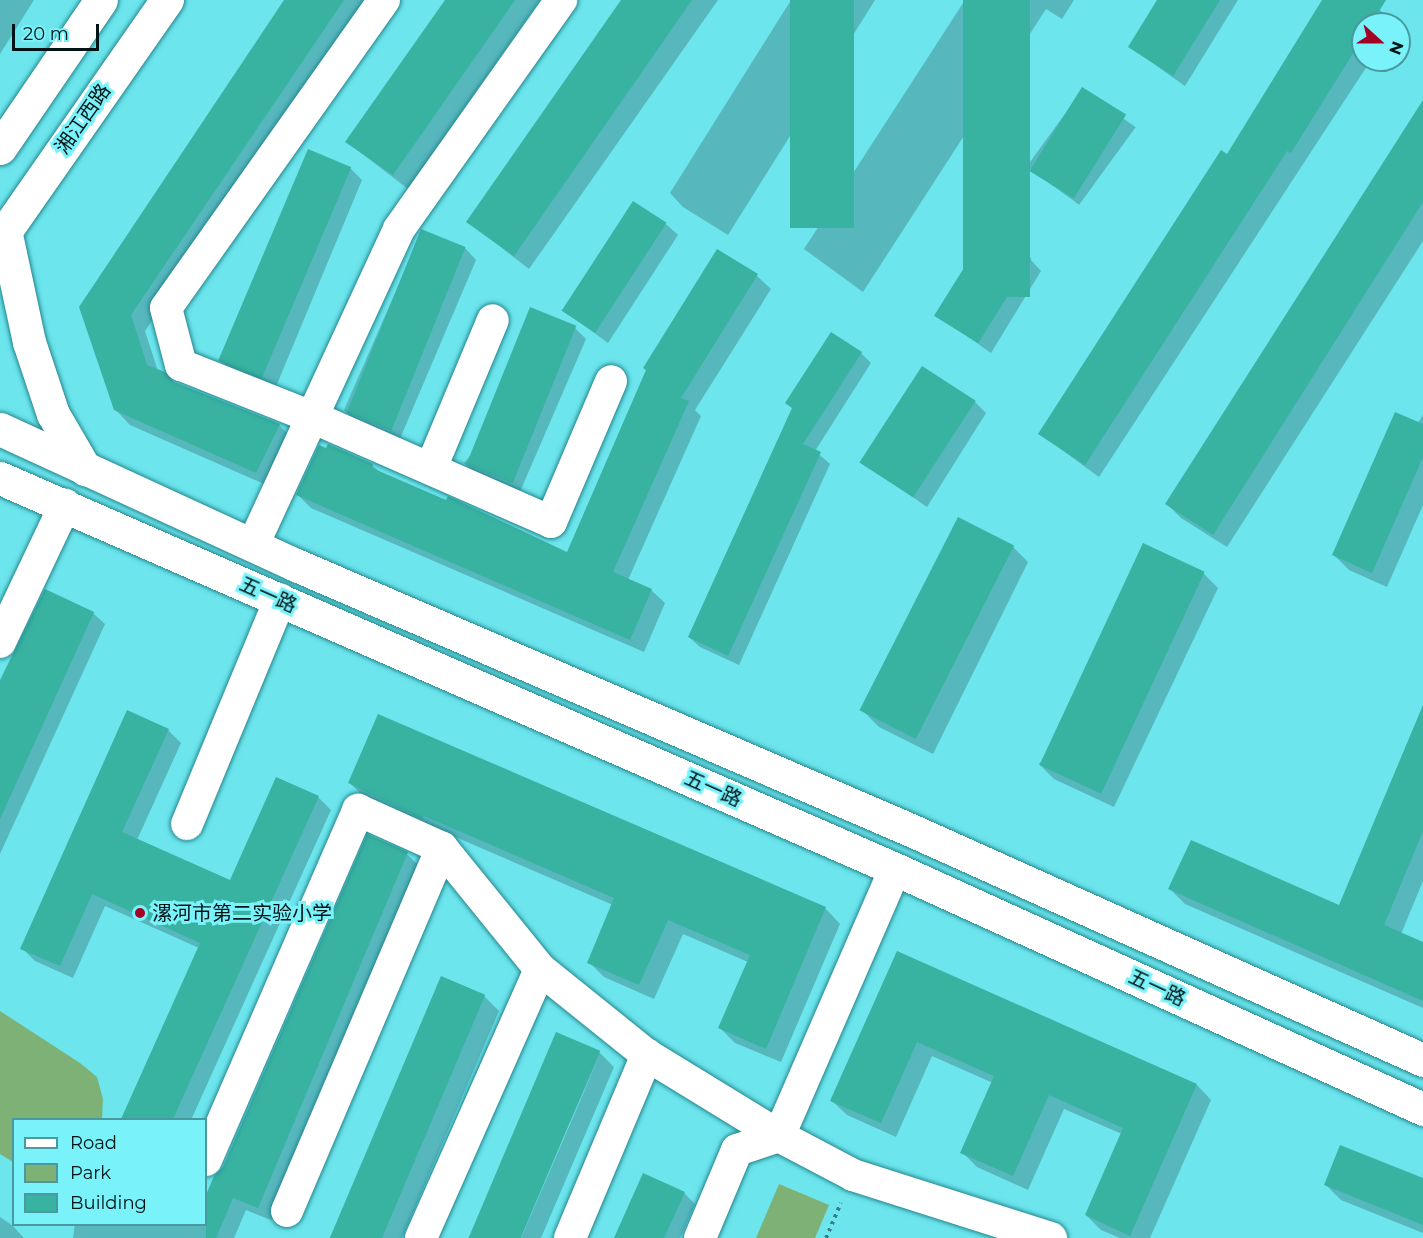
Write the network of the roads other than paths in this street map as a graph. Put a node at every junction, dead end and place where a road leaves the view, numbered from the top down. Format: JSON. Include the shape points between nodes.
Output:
{"nodes":[{"id":1,"x":101,"y":0,"type":"edge"},
{"id":2,"x":167,"y":0,"type":"edge"},
{"id":3,"x":384,"y":0,"type":"edge"},
{"id":4,"x":561,"y":0,"type":"edge"},
{"id":5,"x":0,"y":148,"type":"edge"},
{"id":6,"x":3,"y":234,"type":"edge"},
{"id":7,"x":493,"y":320,"type":"dead end"},
{"id":8,"x":611,"y":381,"type":"dead end"},
{"id":9,"x":312,"y":417,"type":"junction"},
{"id":10,"x":0,"y":429,"type":"edge"},
{"id":11,"x":432,"y":468,"type":"junction"},
{"id":12,"x":85,"y":469,"type":"junction"},
{"id":13,"x":0,"y":478,"type":"edge"},
{"id":14,"x":0,"y":502,"type":"edge"},
{"id":15,"x":65,"y":505,"type":"junction"},
{"id":16,"x":253,"y":545,"type":"junction"},
{"id":17,"x":280,"y":600,"type":"junction"},
{"id":18,"x":0,"y":642,"type":"edge"},
{"id":19,"x":187,"y":824,"type":"dead end"},
{"id":20,"x":913,"y":831,"type":"junction"},
{"id":21,"x":442,"y":848,"type":"junction"},
{"id":22,"x":895,"y":869,"type":"junction"},
{"id":23,"x":540,"y":969,"type":"junction"},
{"id":24,"x":647,"y":1055,"type":"junction"},
{"id":25,"x":1423,"y":1060,"type":"edge"},
{"id":26,"x":1423,"y":1109,"type":"edge"},
{"id":27,"x":779,"y":1136,"type":"junction"},
{"id":28,"x":207,"y":1158,"type":"edge"},
{"id":29,"x":287,"y":1211,"type":"dead end"},
{"id":30,"x":1010,"y":1231,"type":"edge"},
{"id":31,"x":421,"y":1238,"type":"edge"},
{"id":32,"x":570,"y":1238,"type":"edge"},
{"id":33,"x":700,"y":1238,"type":"edge"},
{"id":34,"x":1051,"y":1238,"type":"edge"}],
"edges":[{"from":1,"to":5,"type":"street"},
{"from":2,"to":6,"type":"street","name":"湘江西路"},
{"from":3,"to":9,"type":"street","via":[[166,308],[181,365]]},
{"from":4,"to":9,"type":"street","via":[[399,229]]},
{"from":6,"to":12,"type":"street","via":[[29,342],[53,414]]},
{"from":7,"to":11,"type":"street"},
{"from":8,"to":11,"type":"street","via":[[551,522]]},
{"from":9,"to":11,"type":"street"},
{"from":9,"to":16,"type":"street"},
{"from":10,"to":12,"type":"street","name":"五一路"},
{"from":12,"to":16,"type":"street","name":"五一路"},
{"from":13,"to":15,"type":"street","name":"五一路"},
{"from":14,"to":15,"type":"street"},
{"from":15,"to":17,"type":"street","name":"五一路"},
{"from":15,"to":18,"type":"street"},
{"from":16,"to":20,"type":"street","name":"五一路"},
{"from":17,"to":19,"type":"street"},
{"from":17,"to":22,"type":"street","name":"五一路"},
{"from":20,"to":22,"type":"street"},
{"from":20,"to":25,"type":"street","name":"五一路"},
{"from":21,"to":23,"type":"street"},
{"from":21,"to":28,"type":"street","via":[[358,810]]},
{"from":21,"to":29,"type":"street"},
{"from":22,"to":26,"type":"street","name":"五一路"},
{"from":22,"to":27,"type":"street"},
{"from":23,"to":24,"type":"street"},
{"from":23,"to":31,"type":"street"},
{"from":24,"to":27,"type":"street"},
{"from":24,"to":32,"type":"street"},
{"from":27,"to":30,"type":"street","via":[[853,1175]]},
{"from":27,"to":33,"type":"street","via":[[737,1150]]},
{"from":30,"to":34,"type":"street"}]}
